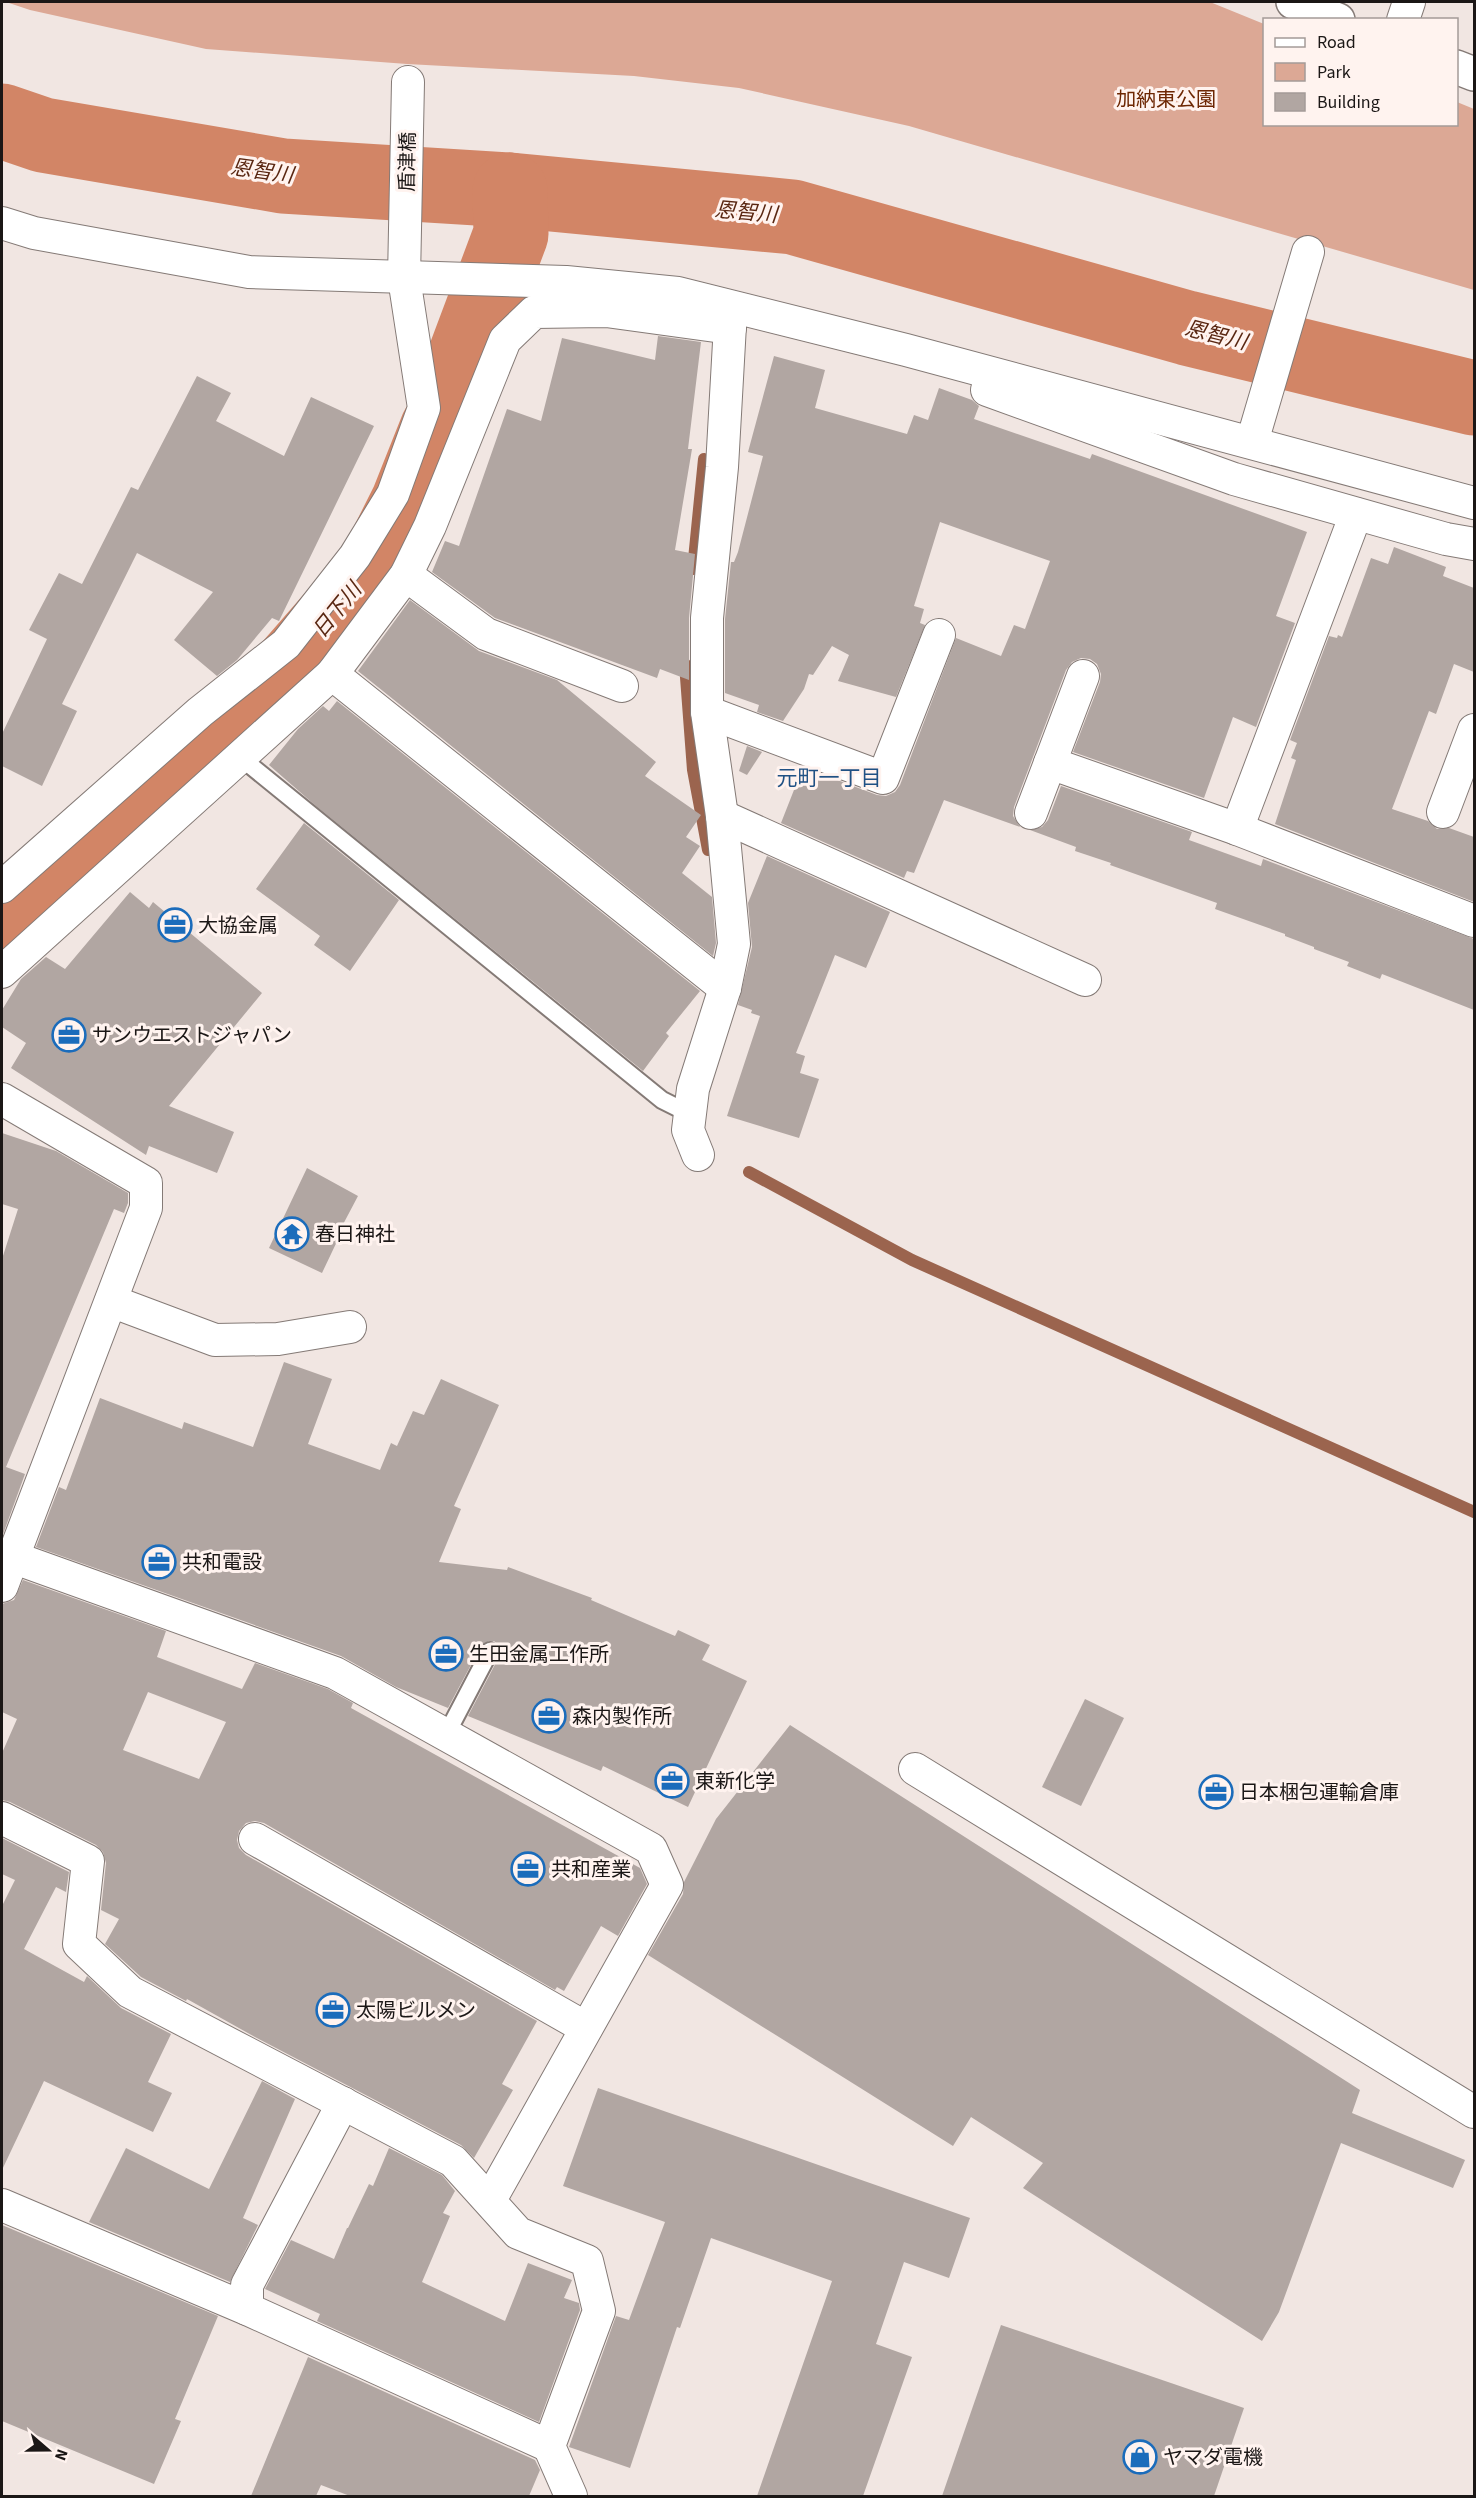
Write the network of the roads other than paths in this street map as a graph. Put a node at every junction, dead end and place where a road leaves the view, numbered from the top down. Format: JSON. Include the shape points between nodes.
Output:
{"nodes":[{"id":1,"x":1293,"y":2,"type":"edge"},
{"id":2,"x":1409,"y":2,"type":"edge"},
{"id":3,"x":1333,"y":18,"type":"edge"},
{"id":4,"x":1404,"y":18,"type":"edge"},
{"id":5,"x":1458,"y":68,"type":"edge"},
{"id":6,"x":1474,"y":74,"type":"edge"},
{"id":7,"x":408,"y":82,"type":"dead end"},
{"id":8,"x":2,"y":223,"type":"edge"},
{"id":9,"x":1308,"y":252,"type":"dead end"},
{"id":10,"x":404,"y":278,"type":"junction"},
{"id":11,"x":731,"y":317,"type":"junction"},
{"id":12,"x":906,"y":350,"type":"junction"},
{"id":13,"x":1252,"y":442,"type":"junction"},
{"id":14,"x":1474,"y":503,"type":"edge"},
{"id":15,"x":1356,"y":514,"type":"junction"},
{"id":16,"x":1474,"y":544,"type":"edge"},
{"id":17,"x":406,"y":575,"type":"junction"},
{"id":18,"x":939,"y":635,"type":"dead end"},
{"id":19,"x":333,"y":674,"type":"junction"},
{"id":20,"x":1083,"y":676,"type":"dead end"},
{"id":21,"x":622,"y":686,"type":"dead end"},
{"id":22,"x":707,"y":712,"type":"junction"},
{"id":23,"x":1474,"y":730,"type":"edge"},
{"id":24,"x":240,"y":757,"type":"junction"},
{"id":25,"x":1050,"y":763,"type":"junction"},
{"id":26,"x":1443,"y":812,"type":"dead end"},
{"id":27,"x":1031,"y":813,"type":"dead end"},
{"id":28,"x":722,"y":816,"type":"junction"},
{"id":29,"x":1238,"y":829,"type":"junction"},
{"id":30,"x":2,"y":887,"type":"edge"},
{"id":31,"x":1474,"y":921,"type":"edge"},
{"id":32,"x":2,"y":972,"type":"edge"},
{"id":33,"x":1085,"y":980,"type":"dead end"},
{"id":34,"x":724,"y":988,"type":"junction"},
{"id":35,"x":2,"y":1099,"type":"edge"},
{"id":36,"x":690,"y":1114,"type":"junction"},
{"id":37,"x":698,"y":1155,"type":"dead end"},
{"id":38,"x":111,"y":1301,"type":"junction"},
{"id":39,"x":350,"y":1327,"type":"dead end"},
{"id":40,"x":6,"y":1569,"type":"edge"},
{"id":41,"x":490,"y":1651,"type":"dead end"},
{"id":42,"x":446,"y":1735,"type":"junction"},
{"id":43,"x":915,"y":1769,"type":"dead end"},
{"id":44,"x":2,"y":1818,"type":"edge"},
{"id":45,"x":255,"y":1839,"type":"dead end"},
{"id":46,"x":586,"y":2028,"type":"junction"},
{"id":47,"x":343,"y":2103,"type":"junction"},
{"id":48,"x":1474,"y":2112,"type":"edge"},
{"id":49,"x":490,"y":2200,"type":"junction"},
{"id":50,"x":2,"y":2205,"type":"edge"},
{"id":51,"x":248,"y":2309,"type":"junction"},
{"id":52,"x":549,"y":2446,"type":"junction"},
{"id":53,"x":572,"y":2496,"type":"edge"}],
"edges":[{"from":1,"to":3,"type":"street"},
{"from":2,"to":4,"type":"street"},
{"from":5,"to":6,"type":"street"},
{"from":7,"to":10,"type":"street","name":"盾津橋"},
{"from":8,"to":10,"type":"street","via":[[34,233],[249,272]]},
{"from":9,"to":13,"type":"street"},
{"from":10,"to":11,"type":"street","via":[[566,282],[678,293]]},
{"from":10,"to":30,"type":"street","name":"盾津橋","via":[[424,408],[393,494],[355,556],[286,644],[200,712]]},
{"from":11,"to":12,"type":"street"},
{"from":11,"to":17,"type":"street","via":[[534,312],[505,340],[430,526]]},
{"from":11,"to":22,"type":"street","via":[[707,618]]},
{"from":12,"to":13,"type":"street"},
{"from":12,"to":15,"type":"street","via":[[996,394],[1234,479]]},
{"from":13,"to":14,"type":"street"},
{"from":15,"to":16,"type":"street"},
{"from":15,"to":29,"type":"street"},
{"from":17,"to":19,"type":"street"},
{"from":17,"to":21,"type":"street","via":[[486,634]]},
{"from":18,"to":22,"type":"street","via":[[883,778]]},
{"from":19,"to":24,"type":"street"},
{"from":19,"to":34,"type":"street"},
{"from":20,"to":25,"type":"street"},
{"from":22,"to":28,"type":"street"},
{"from":23,"to":26,"type":"street"},
{"from":24,"to":32,"type":"street"},
{"from":24,"to":36,"type":"lane","via":[[662,1100]]},
{"from":25,"to":27,"type":"street"},
{"from":25,"to":29,"type":"street"},
{"from":28,"to":33,"type":"street"},
{"from":28,"to":34,"type":"street","via":[[734,944]]},
{"from":29,"to":31,"type":"street"},
{"from":34,"to":36,"type":"street","via":[[693,1089]]},
{"from":35,"to":38,"type":"street","via":[[146,1183],[146,1208]]},
{"from":36,"to":37,"type":"street","via":[[688,1130]]},
{"from":38,"to":39,"type":"street","via":[[215,1340],[278,1339]]},
{"from":38,"to":40,"type":"street"},
{"from":40,"to":42,"type":"street","via":[[335,1673]]},
{"from":41,"to":42,"type":"lane"},
{"from":42,"to":46,"type":"street","via":[[651,1849],[667,1885]]},
{"from":43,"to":48,"type":"street"},
{"from":44,"to":47,"type":"street","via":[[88,1861],[79,1944],[130,1992]]},
{"from":45,"to":46,"type":"street"},
{"from":46,"to":49,"type":"street"},
{"from":47,"to":49,"type":"street","via":[[453,2161]]},
{"from":47,"to":51,"type":"street","via":[[247,2285]]},
{"from":49,"to":52,"type":"street","via":[[518,2233],[587,2261],[599,2311]]},
{"from":50,"to":51,"type":"street"},
{"from":51,"to":52,"type":"street"},
{"from":52,"to":53,"type":"street"}]}
